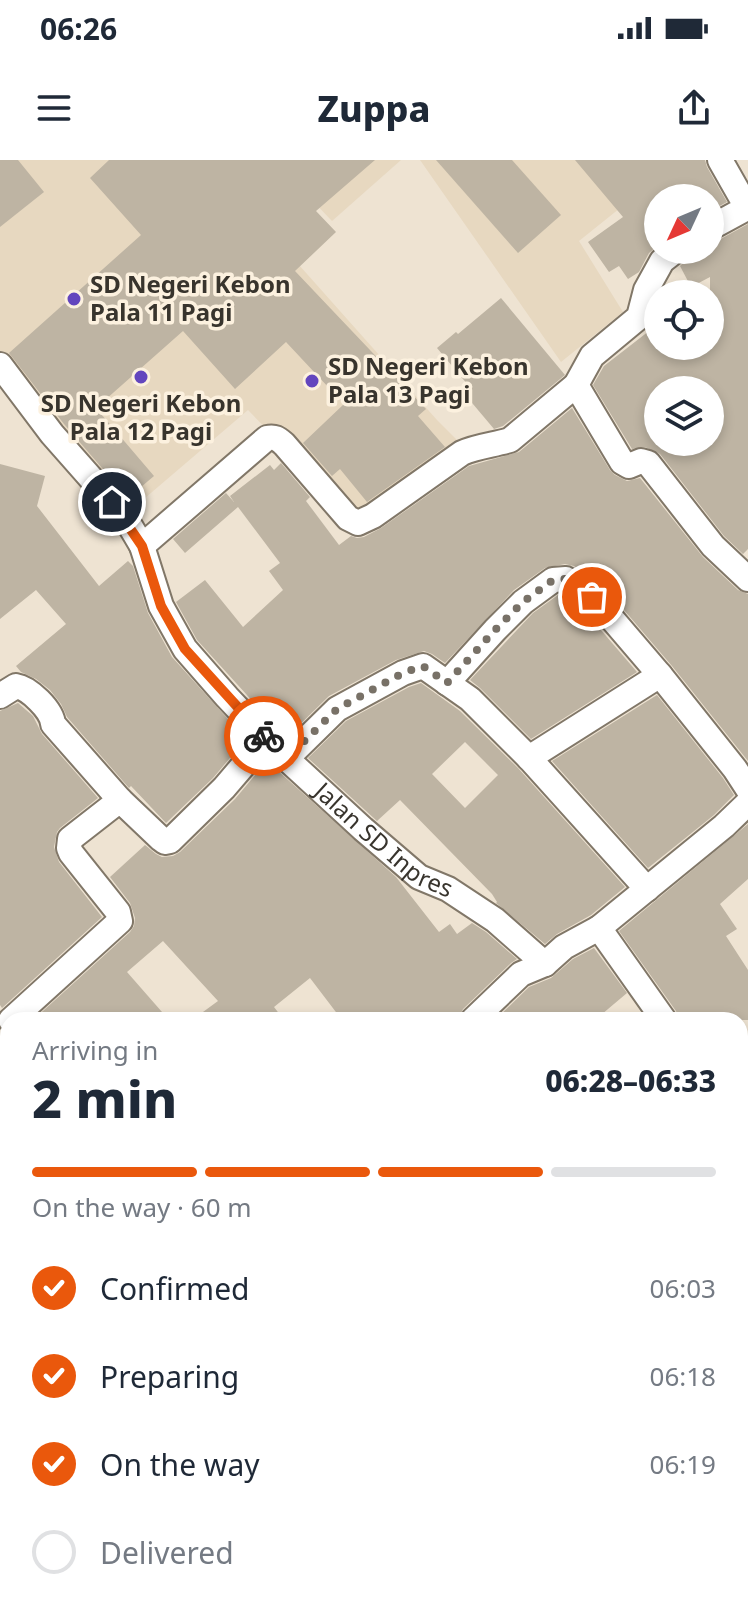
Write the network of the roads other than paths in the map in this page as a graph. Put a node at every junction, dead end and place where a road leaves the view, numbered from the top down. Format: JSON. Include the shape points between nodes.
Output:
{"nodes":[{"id":1,"x":720,"y":160,"type":"edge"},
{"id":2,"x":724,"y":220,"type":"edge"},
{"id":3,"x":660,"y":264,"type":"edge"},
{"id":4,"x":0,"y":365,"type":"edge"},
{"id":5,"x":576,"y":385,"type":"junction"},
{"id":6,"x":142,"y":546,"type":"junction"},
{"id":7,"x":748,"y":579,"type":"edge"},
{"id":8,"x":660,"y":675,"type":"junction"},
{"id":9,"x":447,"y":683,"type":"junction"},
{"id":10,"x":0,"y":696,"type":"edge"},
{"id":11,"x":266,"y":739,"type":"junction"},
{"id":12,"x":529,"y":758,"type":"junction"},
{"id":13,"x":286,"y":759,"type":"junction"},
{"id":14,"x":748,"y":789,"type":"edge"},
{"id":15,"x":120,"y":800,"type":"junction"},
{"id":16,"x":748,"y":803,"type":"edge"},
{"id":17,"x":647,"y":889,"type":"junction"},
{"id":18,"x":599,"y":928,"type":"junction"},
{"id":19,"x":545,"y":964,"type":"junction"},
{"id":20,"x":20,"y":1012,"type":"edge"},
{"id":21,"x":481,"y":1012,"type":"edge"},
{"id":22,"x":658,"y":1012,"type":"edge"}],
"edges":[{"from":1,"to":2,"type":"street","via":[[744,201],[743,210]]},
{"from":3,"to":5,"type":"street","via":[[639,317],[592,356]]},
{"from":4,"to":6,"type":"street","name":"Jalan SD Inpres"},
{"from":5,"to":6,"type":"street","via":[[510,440],[462,453],[358,523],[278,439],[267,438]]},
{"from":5,"to":7,"type":"street","via":[[622,462],[648,463],[713,546]]},
{"from":6,"to":11,"type":"street","name":"Jalan SD Inpres","via":[[161,606],[185,649]]},
{"from":8,"to":9,"type":"street","via":[[592,597],[566,579],[553,580],[523,602]]},
{"from":8,"to":12,"type":"street"},
{"from":8,"to":14,"type":"street"},
{"from":9,"to":12,"type":"street"},
{"from":9,"to":13,"type":"street","via":[[423,666],[403,673],[337,709]]},
{"from":10,"to":15,"type":"street","via":[[16,686],[24,688]]},
{"from":11,"to":13,"type":"street","name":"Jalan SD Inpres"},
{"from":11,"to":15,"type":"street","via":[[170,841],[161,839]]},
{"from":12,"to":17,"type":"street"},
{"from":13,"to":19,"type":"street","name":"Jalan SD Inpres","via":[[419,877],[495,920]]},
{"from":15,"to":20,"type":"street","via":[[68,843],[120,921]]},
{"from":16,"to":17,"type":"street"},
{"from":17,"to":18,"type":"street"},
{"from":18,"to":19,"type":"street"},
{"from":18,"to":22,"type":"street"},
{"from":19,"to":21,"type":"street","via":[[521,974]]}]}
